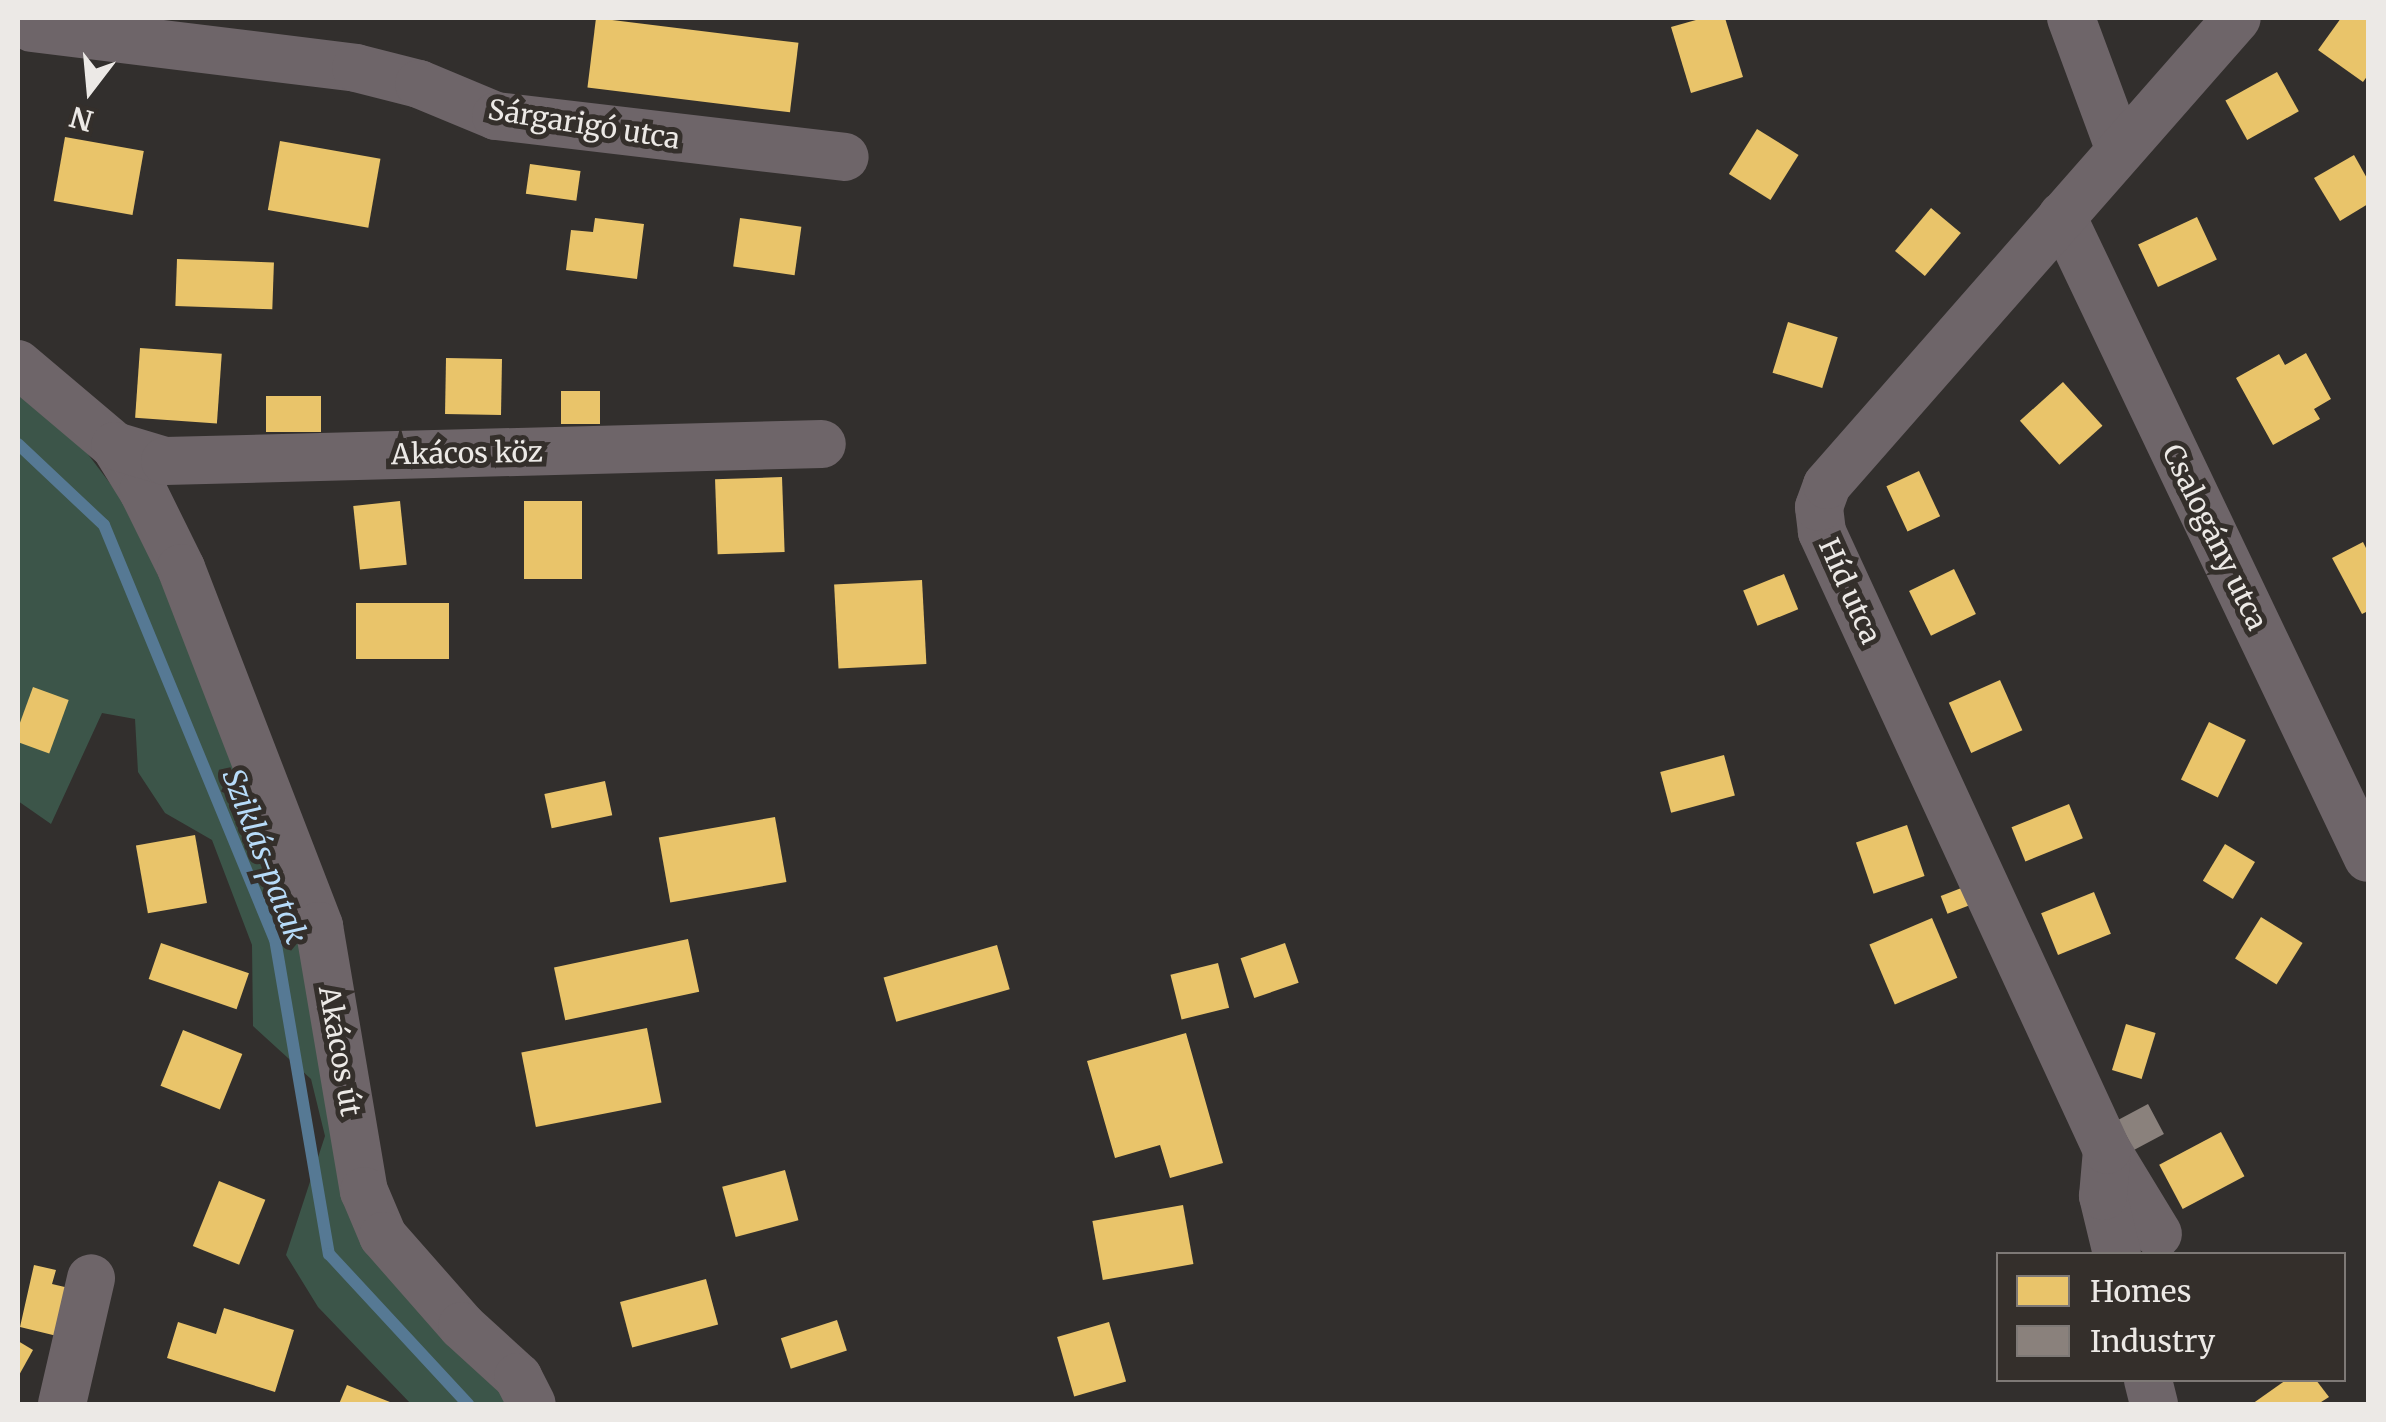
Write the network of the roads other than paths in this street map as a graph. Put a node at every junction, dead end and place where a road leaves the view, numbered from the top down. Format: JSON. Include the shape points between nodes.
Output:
{"nodes":[{"id":1,"x":2071,"y":18,"type":"edge"},
{"id":2,"x":2237,"y":18,"type":"edge"},
{"id":3,"x":29,"y":35,"type":"edge"},
{"id":4,"x":2119,"y":148,"type":"junction"},
{"id":5,"x":845,"y":157,"type":"dead end"},
{"id":6,"x":2062,"y":216,"type":"junction"},
{"id":7,"x":18,"y":364,"type":"edge"},
{"id":8,"x":822,"y":444,"type":"dead end"},
{"id":9,"x":115,"y":446,"type":"junction"},
{"id":10,"x":2368,"y":858,"type":"edge"},
{"id":11,"x":2138,"y":1244,"type":"edge"},
{"id":12,"x":91,"y":1278,"type":"dead end"},
{"id":13,"x":62,"y":1404,"type":"edge"},
{"id":14,"x":532,"y":1404,"type":"edge"}],
"edges":[{"from":1,"to":4,"type":"street"},
{"from":2,"to":4,"type":"street","name":"Híd utca"},
{"from":3,"to":5,"type":"street","name":"Sárgarigó utca","via":[[356,68],[419,84],[496,116]]},
{"from":4,"to":6,"type":"street","name":"Híd utca"},
{"from":6,"to":10,"type":"street","name":"Csalogány utca"},
{"from":6,"to":11,"type":"street","name":"Híd utca","via":[[1827,485],[1819,506],[1822,532],[2107,1150]]},
{"from":7,"to":9,"type":"street","name":"Akácos út"},
{"from":8,"to":9,"type":"street","name":"Akácos köz","via":[[165,461]]},
{"from":9,"to":14,"type":"street","name":"Akácos út","via":[[182,568],[319,926],[364,1192],[383,1236],[518,1378]]},
{"from":12,"to":13,"type":"street"}]}
